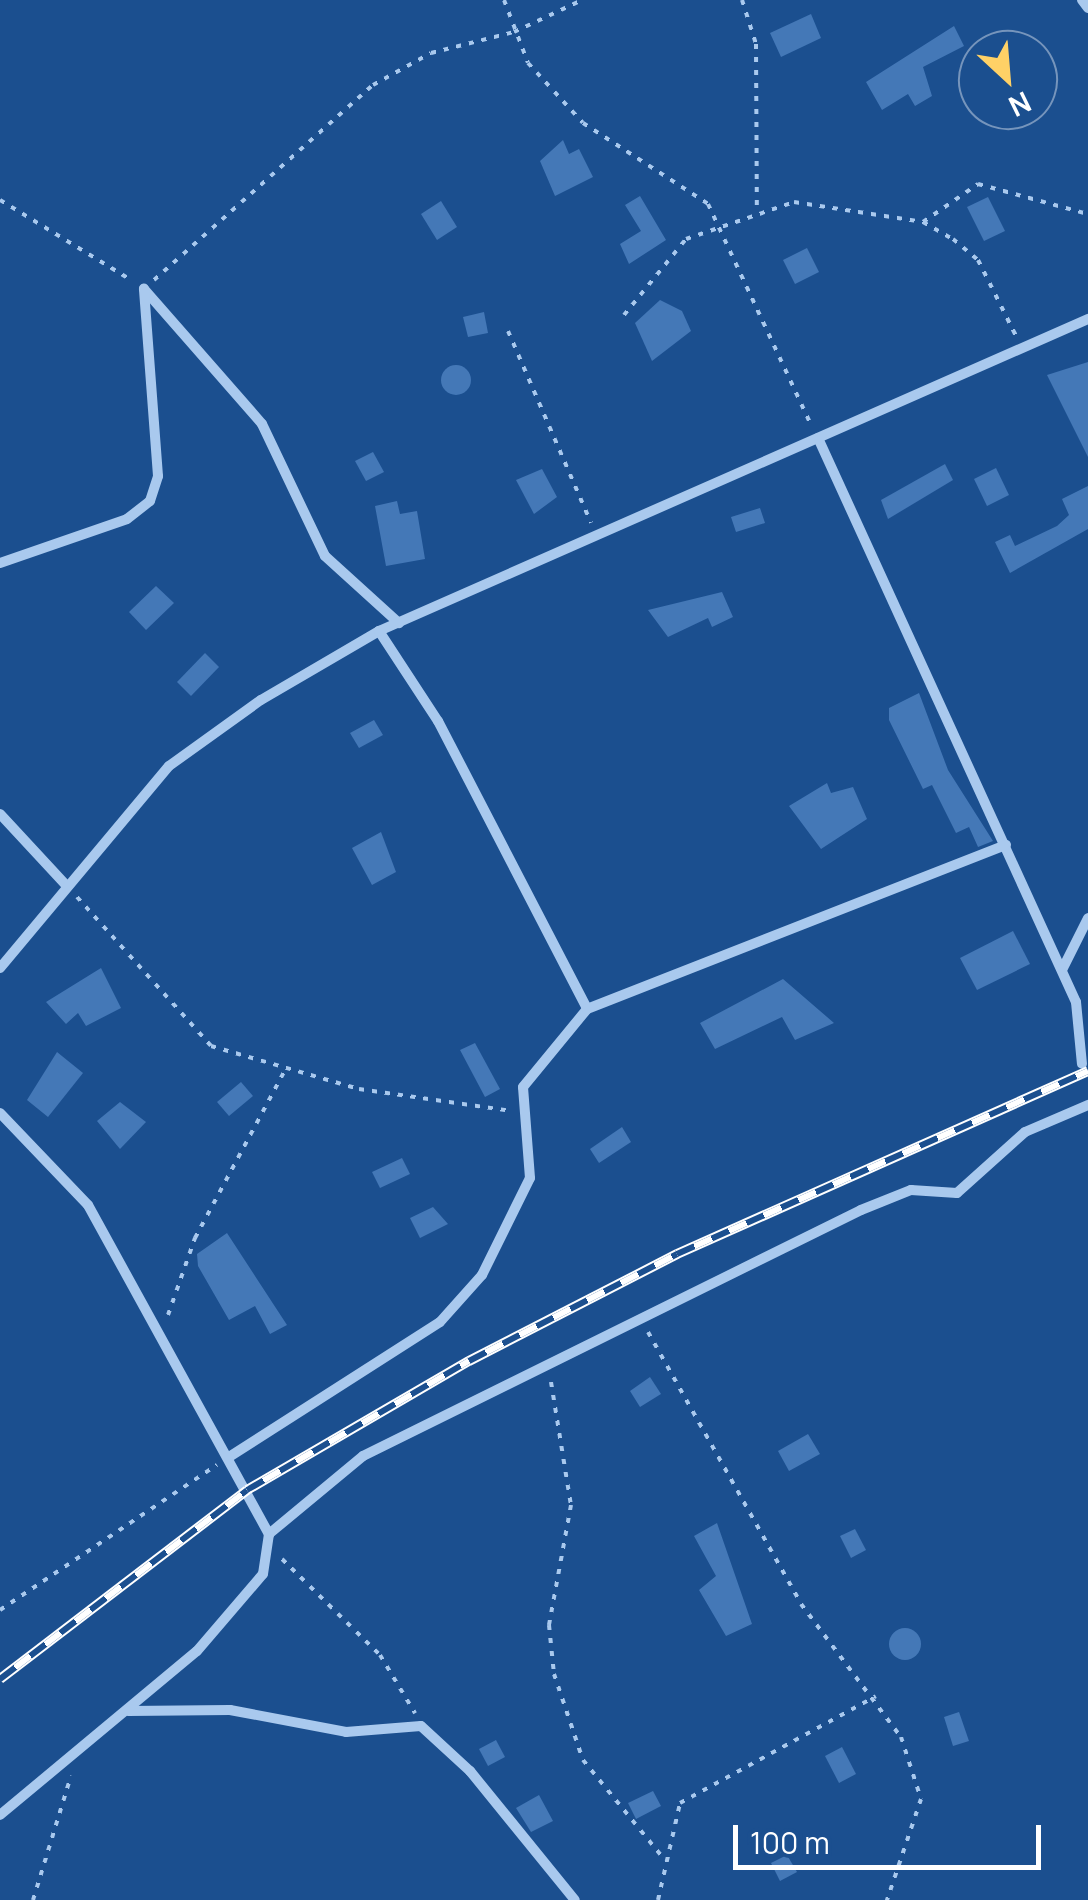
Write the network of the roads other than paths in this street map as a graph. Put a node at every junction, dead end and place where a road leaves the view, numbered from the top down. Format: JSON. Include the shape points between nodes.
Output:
{"nodes":[{"id":1,"x":1082,"y":0,"type":"edge"},
{"id":2,"x":1088,"y":8,"type":"edge"},
{"id":3,"x":1088,"y":319,"type":"edge"},
{"id":4,"x":818,"y":438,"type":"junction"},
{"id":5,"x":0,"y":563,"type":"edge"},
{"id":6,"x":399,"y":623,"type":"junction"},
{"id":7,"x":380,"y":631,"type":"junction"},
{"id":8,"x":0,"y":814,"type":"edge"},
{"id":9,"x":1006,"y":846,"type":"junction"},
{"id":10,"x":67,"y":886,"type":"junction"},
{"id":11,"x":1088,"y":918,"type":"edge"},
{"id":12,"x":0,"y":968,"type":"edge"},
{"id":13,"x":1062,"y":970,"type":"junction"},
{"id":14,"x":587,"y":1009,"type":"junction"},
{"id":15,"x":1082,"y":1064,"type":"dead end"},
{"id":16,"x":1088,"y":1105,"type":"edge"},
{"id":17,"x":0,"y":1113,"type":"edge"},
{"id":18,"x":229,"y":1457,"type":"junction"},
{"id":19,"x":270,"y":1534,"type":"junction"},
{"id":20,"x":128,"y":1711,"type":"junction"},
{"id":21,"x":0,"y":1816,"type":"edge"},
{"id":22,"x":575,"y":1900,"type":"edge"}],
"edges":[{"from":1,"to":2,"type":"street"},
{"from":3,"to":4,"type":"street"},
{"from":4,"to":6,"type":"street"},
{"from":4,"to":9,"type":"street"},
{"from":5,"to":6,"type":"street","via":[[127,519],[150,502],[158,476],[144,289],[262,424],[325,556]]},
{"from":6,"to":7,"type":"street"},
{"from":7,"to":10,"type":"street","via":[[169,766]]},
{"from":7,"to":14,"type":"street","via":[[438,721]]},
{"from":8,"to":10,"type":"street"},
{"from":9,"to":13,"type":"street"},
{"from":9,"to":14,"type":"street"},
{"from":10,"to":12,"type":"street"},
{"from":11,"to":13,"type":"street"},
{"from":13,"to":15,"type":"street","via":[[1084,1034]]},
{"from":14,"to":18,"type":"street","via":[[536,1062],[520,1112],[530,1178],[482,1275],[426,1332]]},
{"from":16,"to":19,"type":"street","via":[[1025,1132],[957,1193],[902,1193],[363,1456]]},
{"from":17,"to":18,"type":"street","via":[[74,1184]]},
{"from":18,"to":19,"type":"street"},
{"from":19,"to":20,"type":"street","via":[[245,1600]]},
{"from":20,"to":21,"type":"street"},
{"from":20,"to":22,"type":"street","via":[[230,1710],[346,1732],[421,1726],[470,1771]]}]}
